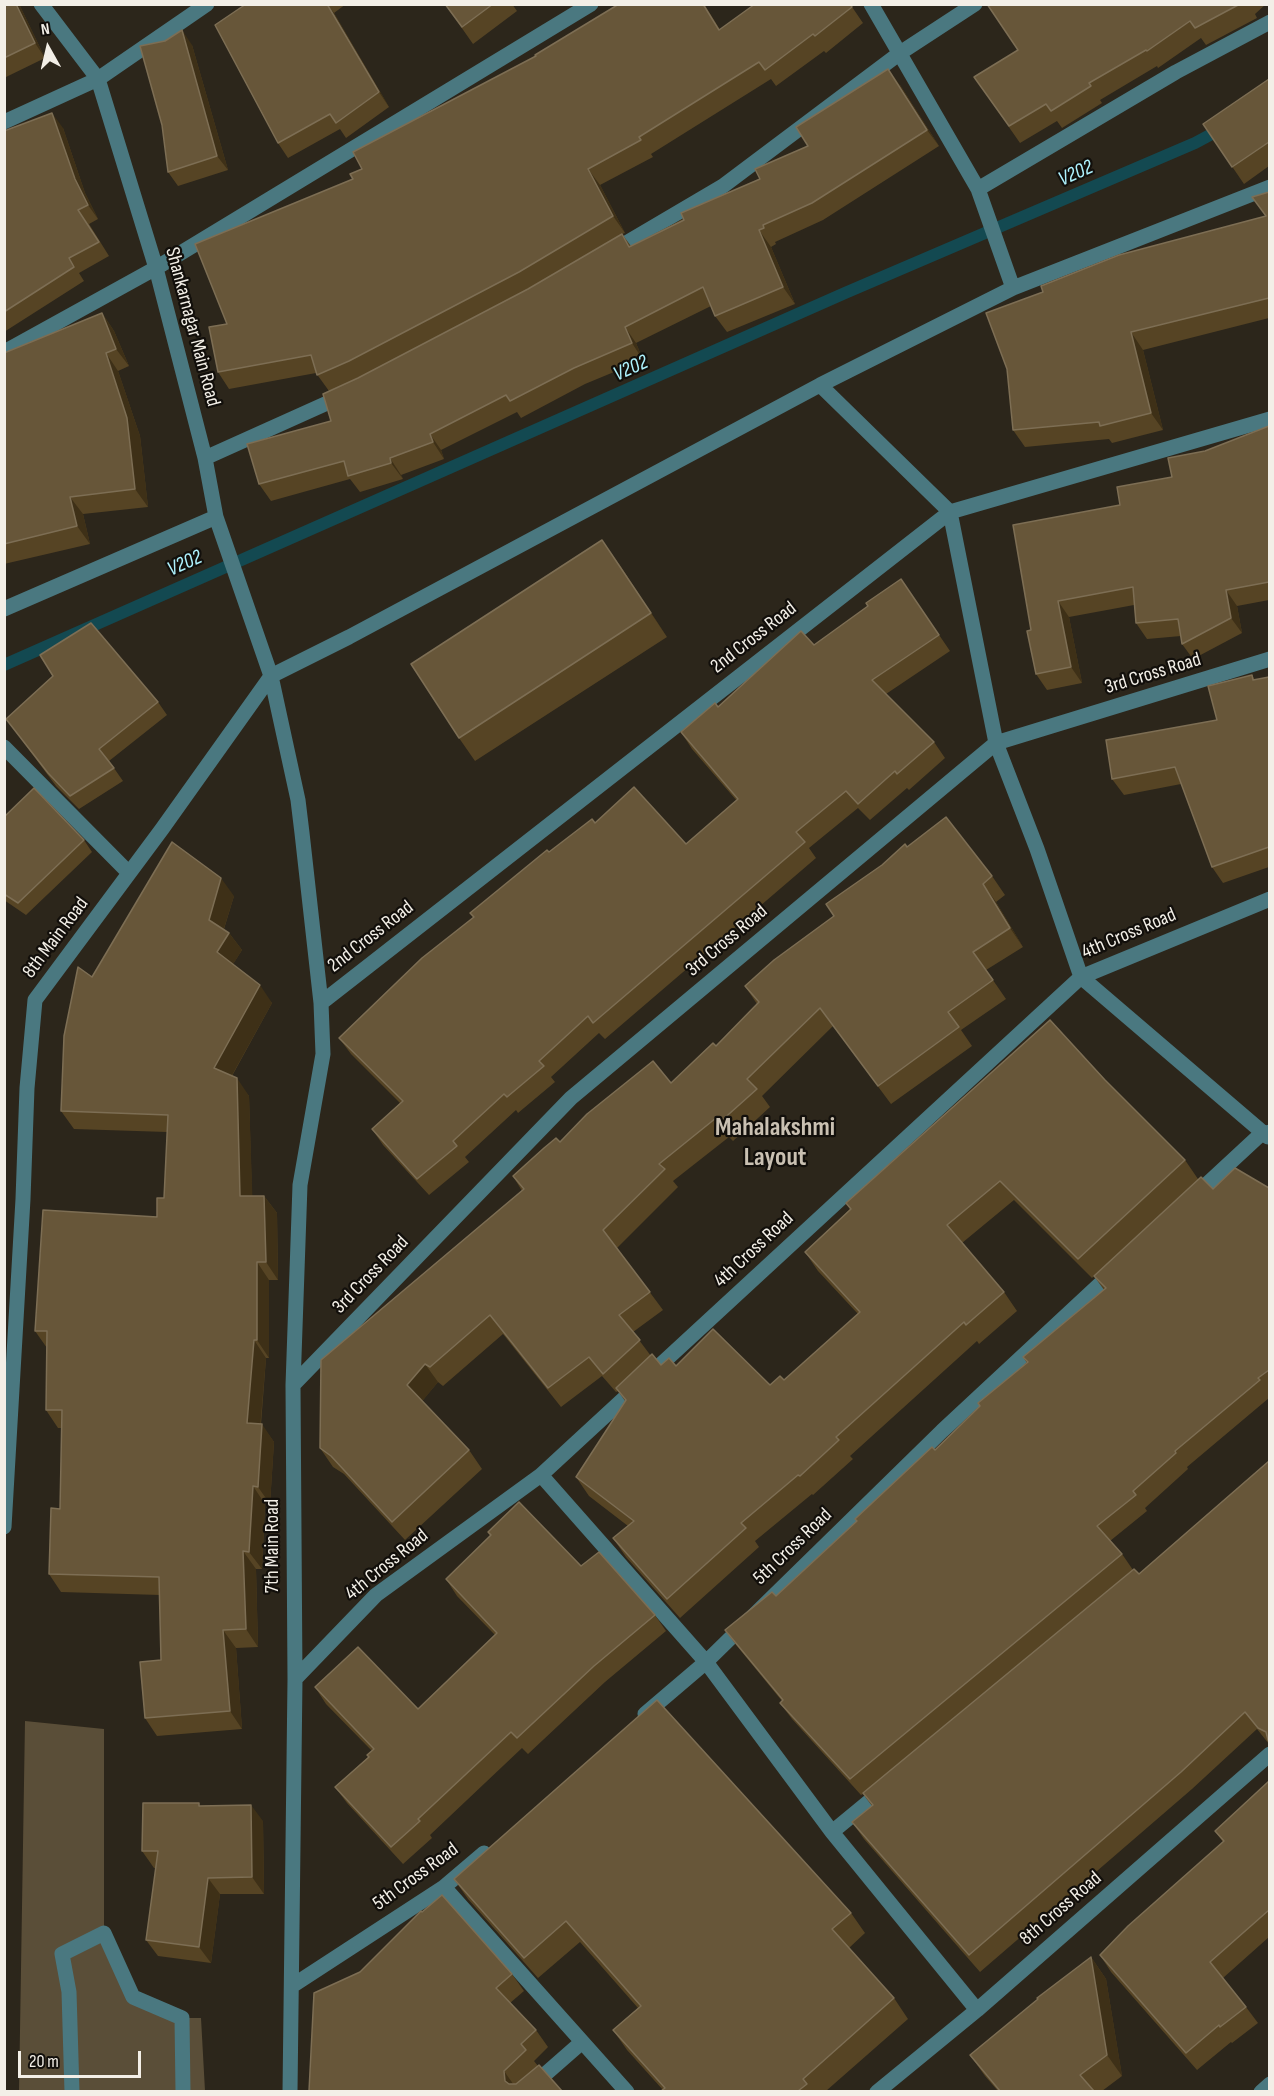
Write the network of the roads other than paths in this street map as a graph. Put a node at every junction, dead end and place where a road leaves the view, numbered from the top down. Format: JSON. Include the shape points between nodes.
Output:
{"nodes":[{"id":1,"x":41,"y":4,"type":"edge"},
{"id":2,"x":207,"y":4,"type":"edge"},
{"id":3,"x":591,"y":4,"type":"edge"},
{"id":4,"x":871,"y":4,"type":"edge"},
{"id":5,"x":975,"y":4,"type":"edge"},
{"id":6,"x":1269,"y":22,"type":"edge"},
{"id":7,"x":900,"y":53,"type":"junction"},
{"id":8,"x":98,"y":79,"type":"junction"},
{"id":9,"x":4,"y":122,"type":"edge"},
{"id":10,"x":1269,"y":187,"type":"edge"},
{"id":11,"x":978,"y":189,"type":"junction"},
{"id":12,"x":595,"y":262,"type":"edge"},
{"id":13,"x":156,"y":268,"type":"junction"},
{"id":14,"x":1013,"y":288,"type":"junction"},
{"id":15,"x":4,"y":352,"type":"edge"},
{"id":16,"x":820,"y":385,"type":"junction"},
{"id":17,"x":354,"y":391,"type":"edge"},
{"id":18,"x":1269,"y":418,"type":"edge"},
{"id":19,"x":205,"y":458,"type":"junction"},
{"id":20,"x":950,"y":512,"type":"junction"},
{"id":21,"x":216,"y":517,"type":"junction"},
{"id":22,"x":4,"y":609,"type":"edge"},
{"id":23,"x":1269,"y":659,"type":"edge"},
{"id":24,"x":271,"y":676,"type":"junction"},
{"id":25,"x":996,"y":743,"type":"junction"},
{"id":26,"x":4,"y":747,"type":"edge"},
{"id":27,"x":129,"y":873,"type":"junction"},
{"id":28,"x":1269,"y":899,"type":"edge"},
{"id":29,"x":1081,"y":977,"type":"junction"},
{"id":30,"x":321,"y":1003,"type":"junction"},
{"id":31,"x":1267,"y":1134,"type":"edge"},
{"id":32,"x":1184,"y":1206,"type":"edge"},
{"id":33,"x":1123,"y":1262,"type":"edge"},
{"id":34,"x":293,"y":1385,"type":"junction"},
{"id":35,"x":541,"y":1475,"type":"junction"},
{"id":36,"x":5,"y":1510,"type":"edge"},
{"id":37,"x":4,"y":1527,"type":"edge"},
{"id":38,"x":706,"y":1662,"type":"junction"},
{"id":39,"x":295,"y":1679,"type":"junction"},
{"id":40,"x":633,"y":1724,"type":"edge"},
{"id":41,"x":1269,"y":1754,"type":"edge"},
{"id":42,"x":896,"y":1779,"type":"edge"},
{"id":43,"x":832,"y":1832,"type":"junction"},
{"id":44,"x":498,"y":1840,"type":"edge"},
{"id":45,"x":444,"y":1887,"type":"junction"},
{"id":46,"x":292,"y":1986,"type":"junction"},
{"id":47,"x":977,"y":2010,"type":"junction"},
{"id":48,"x":582,"y":2042,"type":"junction"},
{"id":49,"x":1269,"y":2084,"type":"edge"},
{"id":50,"x":72,"y":2091,"type":"edge"},
{"id":51,"x":183,"y":2091,"type":"edge"},
{"id":52,"x":290,"y":2091,"type":"edge"},
{"id":53,"x":525,"y":2091,"type":"edge"},
{"id":54,"x":627,"y":2091,"type":"edge"},
{"id":55,"x":877,"y":2091,"type":"edge"},
{"id":56,"x":1261,"y":2091,"type":"edge"}],
"edges":[{"from":1,"to":8,"type":"street","name":"Shankarnagar Main Road"},
{"from":2,"to":8,"type":"street"},
{"from":3,"to":13,"type":"street"},
{"from":4,"to":7,"type":"street"},
{"from":5,"to":7,"type":"street"},
{"from":6,"to":11,"type":"street"},
{"from":7,"to":11,"type":"street"},
{"from":7,"to":12,"type":"street","via":[[723,186]]},
{"from":8,"to":9,"type":"street"},
{"from":8,"to":13,"type":"street","name":"Shankarnagar Main Road"},
{"from":10,"to":14,"type":"street"},
{"from":11,"to":14,"type":"street"},
{"from":13,"to":15,"type":"street"},
{"from":13,"to":19,"type":"street","name":"Shankarnagar Main Road"},
{"from":14,"to":16,"type":"street"},
{"from":16,"to":20,"type":"street"},
{"from":16,"to":24,"type":"street"},
{"from":17,"to":19,"type":"street"},
{"from":18,"to":20,"type":"street","name":"2nd Cross Road"},
{"from":19,"to":21,"type":"street","name":"Shankarnagar Main Road"},
{"from":20,"to":25,"type":"street"},
{"from":20,"to":30,"type":"street","name":"2nd Cross Road"},
{"from":21,"to":22,"type":"street"},
{"from":21,"to":24,"type":"street","name":"Shankarnagar Main Road"},
{"from":23,"to":25,"type":"street","name":"3rd Cross Road"},
{"from":24,"to":27,"type":"street","name":"8th Main Road"},
{"from":24,"to":30,"type":"street","name":"Shankarnagar Main Road","via":[[298,800]]},
{"from":25,"to":29,"type":"street"},
{"from":25,"to":34,"type":"street","name":"3rd Cross Road","via":[[572,1098]]},
{"from":26,"to":27,"type":"street"},
{"from":27,"to":36,"type":"street","name":"8th Main Road","via":[[35,1000]]},
{"from":28,"to":29,"type":"street","name":"4th Cross Road"},
{"from":29,"to":31,"type":"street"},
{"from":29,"to":35,"type":"street","name":"4th Cross Road"},
{"from":30,"to":34,"type":"street","name":"7th Main Road","via":[[323,1053],[300,1185]]},
{"from":31,"to":32,"type":"street"},
{"from":33,"to":38,"type":"street","name":"5th Cross Road","via":[[942,1431]]},
{"from":34,"to":39,"type":"street","name":"7th Main Road"},
{"from":35,"to":38,"type":"street"},
{"from":35,"to":39,"type":"street","name":"4th Cross Road","via":[[376,1595]]},
{"from":36,"to":37,"type":"street","name":"8th Main Road"},
{"from":38,"to":40,"type":"street","name":"5th Cross Road"},
{"from":38,"to":43,"type":"street"},
{"from":39,"to":46,"type":"street","name":"7th Main Road"},
{"from":41,"to":47,"type":"street","name":"8th Cross Road"},
{"from":42,"to":43,"type":"street"},
{"from":43,"to":47,"type":"street"},
{"from":44,"to":45,"type":"street","name":"5th Cross Road"},
{"from":45,"to":46,"type":"street","name":"5th Cross Road"},
{"from":45,"to":48,"type":"street"},
{"from":46,"to":52,"type":"street","name":"7th Main Road"},
{"from":47,"to":55,"type":"street","name":"8th Cross Road"},
{"from":48,"to":53,"type":"street"},
{"from":48,"to":54,"type":"street"},
{"from":49,"to":56,"type":"street"},
{"from":50,"to":51,"type":"street","via":[[69,1992],[62,1954],[104,1933],[133,1997],[182,2018]]}]}
